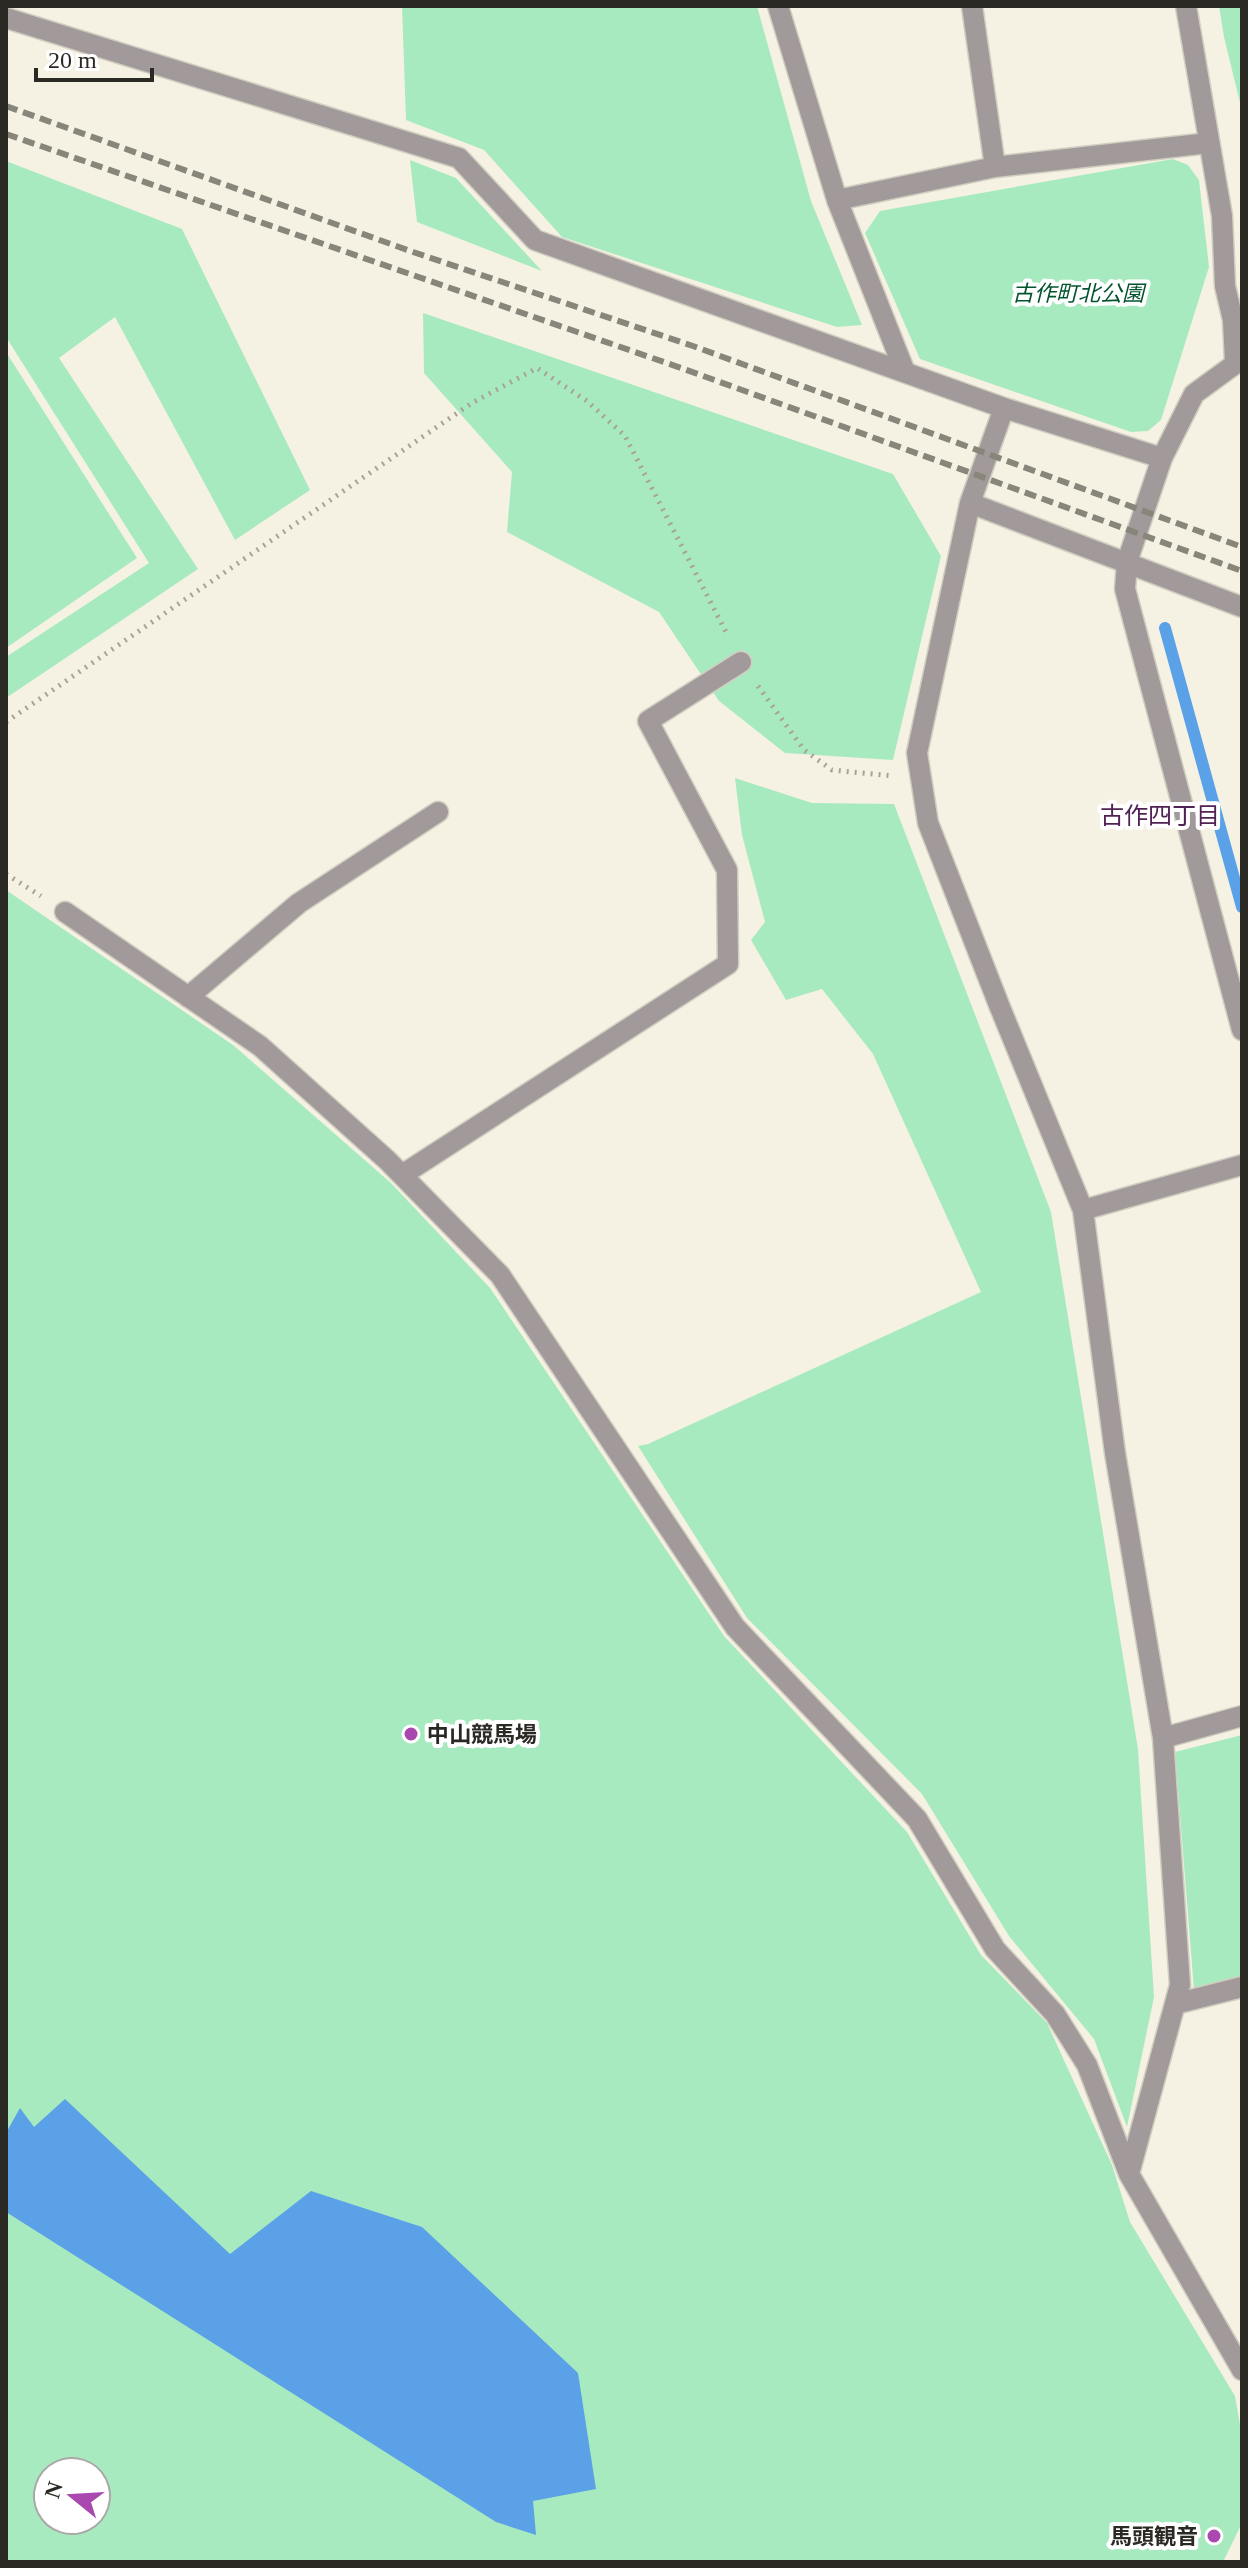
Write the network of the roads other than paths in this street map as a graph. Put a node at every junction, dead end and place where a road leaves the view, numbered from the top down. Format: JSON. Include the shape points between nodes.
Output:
{"nodes":[{"id":1,"x":778,"y":6,"type":"edge"},
{"id":2,"x":972,"y":6,"type":"edge"},
{"id":3,"x":1186,"y":6,"type":"edge"},
{"id":4,"x":6,"y":18,"type":"edge"},
{"id":5,"x":1209,"y":143,"type":"junction"},
{"id":6,"x":995,"y":167,"type":"junction"},
{"id":7,"x":837,"y":200,"type":"junction"},
{"id":8,"x":1239,"y":360,"type":"edge"},
{"id":9,"x":905,"y":372,"type":"junction"},
{"id":10,"x":1004,"y":408,"type":"junction"},
{"id":11,"x":1162,"y":458,"type":"junction"},
{"id":12,"x":970,"y":503,"type":"junction"},
{"id":13,"x":1127,"y":562,"type":"junction"},
{"id":14,"x":1242,"y":607,"type":"edge"},
{"id":15,"x":741,"y":662,"type":"road end"},
{"id":16,"x":438,"y":812,"type":"dead end"},
{"id":17,"x":65,"y":912,"type":"road end"},
{"id":18,"x":188,"y":997,"type":"junction"},
{"id":19,"x":1242,"y":1030,"type":"edge"},
{"id":20,"x":1242,"y":1165,"type":"edge"},
{"id":21,"x":402,"y":1175,"type":"junction"},
{"id":22,"x":1083,"y":1210,"type":"junction"},
{"id":23,"x":1242,"y":1716,"type":"edge"},
{"id":24,"x":1163,"y":1738,"type":"junction"},
{"id":25,"x":1242,"y":1987,"type":"edge"},
{"id":26,"x":1175,"y":2004,"type":"junction"},
{"id":27,"x":1129,"y":2174,"type":"junction"},
{"id":28,"x":1242,"y":2370,"type":"edge"}],
"edges":[{"from":1,"to":7,"type":"street"},
{"from":2,"to":6,"type":"street"},
{"from":3,"to":5,"type":"street"},
{"from":4,"to":9,"type":"street","via":[[459,158],[535,240]]},
{"from":5,"to":6,"type":"street"},
{"from":5,"to":8,"type":"street"},
{"from":6,"to":7,"type":"street"},
{"from":7,"to":9,"type":"street"},
{"from":8,"to":11,"type":"street","via":[[1194,394]]},
{"from":9,"to":10,"type":"street"},
{"from":10,"to":11,"type":"street"},
{"from":10,"to":12,"type":"street"},
{"from":11,"to":13,"type":"street"},
{"from":12,"to":13,"type":"street"},
{"from":12,"to":22,"type":"street","via":[[917,753],[920,778],[928,823]]},
{"from":13,"to":14,"type":"street"},
{"from":13,"to":19,"type":"street","via":[[1125,589],[1132,622]]},
{"from":15,"to":21,"type":"street","via":[[648,721],[727,870],[728,964]]},
{"from":16,"to":18,"type":"street","via":[[299,903]]},
{"from":17,"to":18,"type":"street"},
{"from":18,"to":21,"type":"street","via":[[260,1046]]},
{"from":20,"to":22,"type":"street"},
{"from":21,"to":27,"type":"street","via":[[500,1275],[735,1627],[917,1819],[995,1949],[1055,2014],[1087,2065]]},
{"from":22,"to":24,"type":"street","via":[[1115,1453]]},
{"from":23,"to":24,"type":"street"},
{"from":24,"to":26,"type":"street","via":[[1180,1985]]},
{"from":25,"to":26,"type":"street"},
{"from":26,"to":27,"type":"street"},
{"from":27,"to":28,"type":"street"}]}
